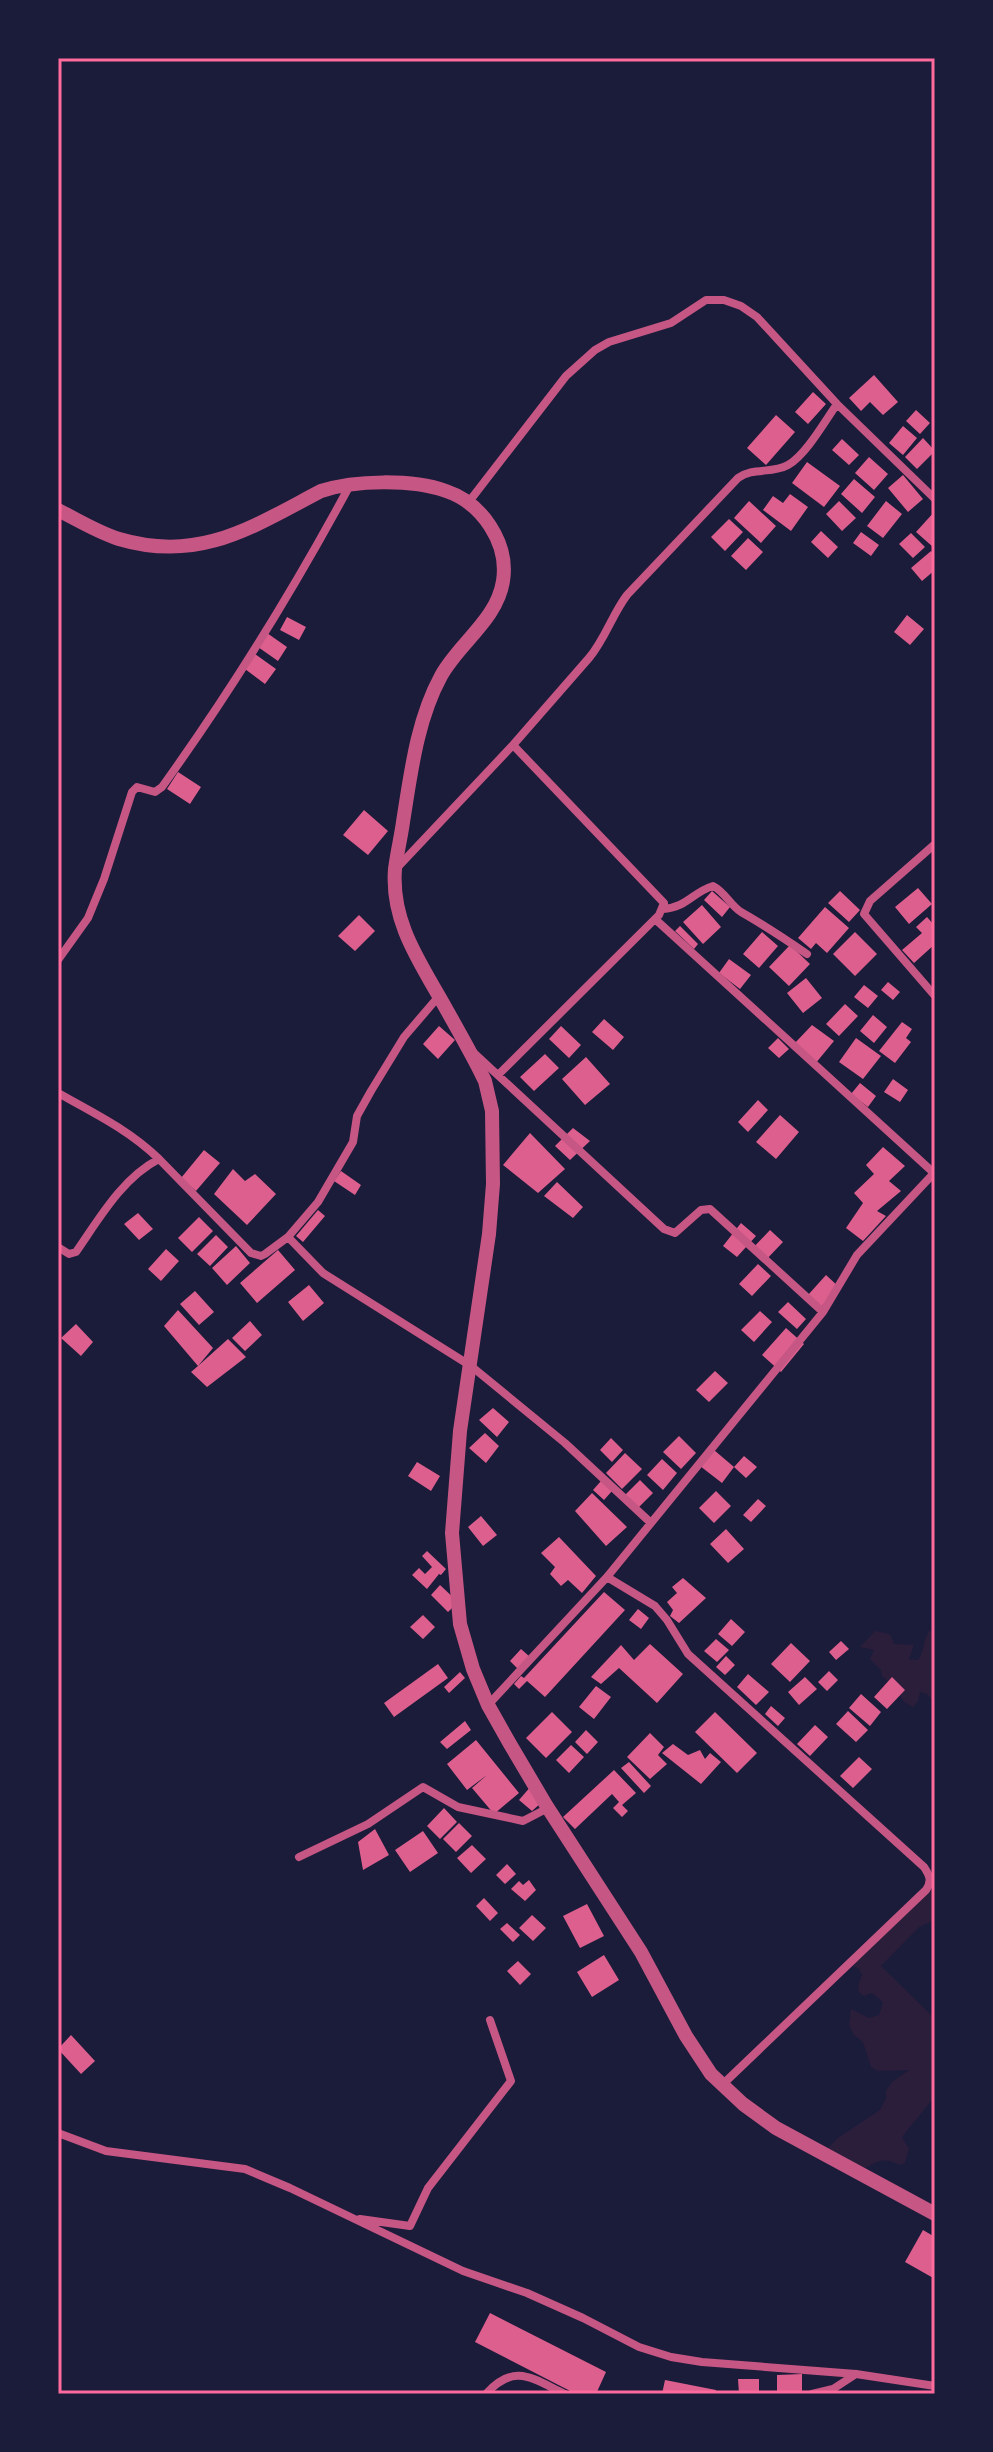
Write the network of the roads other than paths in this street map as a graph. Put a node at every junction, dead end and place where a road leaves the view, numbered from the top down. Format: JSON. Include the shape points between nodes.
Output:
{"nodes":[{"id":1,"x":837,"y":404,"type":"junction"},
{"id":2,"x":351,"y":484,"type":"junction"},
{"id":3,"x":935,"y":499,"type":"edge"},
{"id":4,"x":468,"y":503,"type":"junction"},
{"id":5,"x":58,"y":510,"type":"edge"},
{"id":6,"x":513,"y":745,"type":"junction"},
{"id":7,"x":935,"y":844,"type":"edge"},
{"id":8,"x":395,"y":871,"type":"junction"},
{"id":9,"x":663,"y":909,"type":"junction"},
{"id":10,"x":655,"y":919,"type":"junction"},
{"id":11,"x":807,"y":954,"type":"dead end"},
{"id":12,"x":58,"y":960,"type":"edge"},
{"id":13,"x":439,"y":996,"type":"junction"},
{"id":14,"x":935,"y":996,"type":"edge"},
{"id":15,"x":468,"y":1047,"type":"junction"},
{"id":16,"x":498,"y":1075,"type":"junction"},
{"id":17,"x":58,"y":1093,"type":"edge"},
{"id":18,"x":159,"y":1159,"type":"junction"},
{"id":19,"x":935,"y":1173,"type":"edge"},
{"id":20,"x":288,"y":1237,"type":"junction"},
{"id":21,"x":58,"y":1247,"type":"edge"},
{"id":22,"x":823,"y":1312,"type":"junction"},
{"id":23,"x":471,"y":1366,"type":"junction"},
{"id":24,"x":651,"y":1523,"type":"junction"},
{"id":25,"x":607,"y":1577,"type":"junction"},
{"id":26,"x":488,"y":1705,"type":"junction"},
{"id":27,"x":548,"y":1808,"type":"junction"},
{"id":28,"x":299,"y":1857,"type":"dead end"},
{"id":29,"x":490,"y":2020,"type":"dead end"},
{"id":30,"x":721,"y":2086,"type":"junction"},
{"id":31,"x":58,"y":2133,"type":"edge"},
{"id":32,"x":935,"y":2214,"type":"edge"},
{"id":33,"x":352,"y":2218,"type":"junction"},
{"id":34,"x":856,"y":2374,"type":"junction"},
{"id":35,"x":935,"y":2386,"type":"edge"},
{"id":36,"x":486,"y":2394,"type":"edge"},
{"id":37,"x":565,"y":2394,"type":"edge"},
{"id":38,"x":812,"y":2394,"type":"edge"}],
"edges":[{"from":1,"to":3,"type":"street"},
{"from":1,"to":4,"type":"street","via":[[757,317],[724,300],[706,300],[671,323],[595,350],[566,376]]},
{"from":1,"to":6,"type":"street","via":[[794,460],[738,478],[647,573],[621,603],[597,648]]},
{"from":2,"to":4,"type":"street","via":[[425,486]]},
{"from":2,"to":5,"type":"street","via":[[321,491],[224,539],[182,547],[118,539]]},
{"from":2,"to":12,"type":"street","via":[[197,739],[162,787],[155,792],[137,787],[132,792],[88,918]]},
{"from":4,"to":8,"type":"street","via":[[494,531],[501,547],[503,582],[490,613],[451,660],[427,706]]},
{"from":6,"to":8,"type":"street"},
{"from":6,"to":9,"type":"street","via":[[660,897]]},
{"from":7,"to":14,"type":"street","via":[[870,901],[864,914]]},
{"from":8,"to":13,"type":"street","via":[[403,930]]},
{"from":9,"to":10,"type":"street"},
{"from":9,"to":11,"type":"street","via":[[680,907],[713,886],[739,911]]},
{"from":10,"to":16,"type":"street"},
{"from":10,"to":19,"type":"street"},
{"from":13,"to":15,"type":"street"},
{"from":13,"to":20,"type":"street","via":[[404,1037],[357,1116],[353,1142],[318,1202]]},
{"from":15,"to":16,"type":"street"},
{"from":15,"to":23,"type":"street","via":[[489,1095],[493,1152],[489,1234]]},
{"from":16,"to":22,"type":"street","via":[[664,1229],[675,1233],[701,1210],[710,1209]]},
{"from":17,"to":18,"type":"street","via":[[117,1125]]},
{"from":18,"to":20,"type":"street","via":[[251,1253],[261,1256]]},
{"from":18,"to":21,"type":"street","via":[[111,1201],[76,1252]]},
{"from":19,"to":22,"type":"street","via":[[857,1255]]},
{"from":20,"to":23,"type":"street","via":[[323,1273]]},
{"from":22,"to":24,"type":"street"},
{"from":23,"to":24,"type":"street"},
{"from":23,"to":26,"type":"street","via":[[460,1431],[452,1550],[460,1624]]},
{"from":24,"to":25,"type":"street"},
{"from":25,"to":26,"type":"street"},
{"from":25,"to":30,"type":"street","via":[[655,1606],[688,1654],[929,1875],[926,1890]]},
{"from":26,"to":27,"type":"street"},
{"from":27,"to":28,"type":"street","via":[[523,1821],[458,1807],[423,1787],[368,1824]]},
{"from":27,"to":30,"type":"street"},
{"from":29,"to":33,"type":"street","via":[[511,2081],[428,2188],[410,2226]]},
{"from":30,"to":32,"type":"street","via":[[776,2128]]},
{"from":31,"to":33,"type":"street","via":[[106,2151],[245,2169]]},
{"from":33,"to":34,"type":"street","via":[[463,2271],[527,2293],[671,2357]]},
{"from":34,"to":35,"type":"street"},
{"from":34,"to":38,"type":"street","via":[[833,2389]]},
{"from":36,"to":37,"type":"street","via":[[499,2380],[518,2374]]}]}
